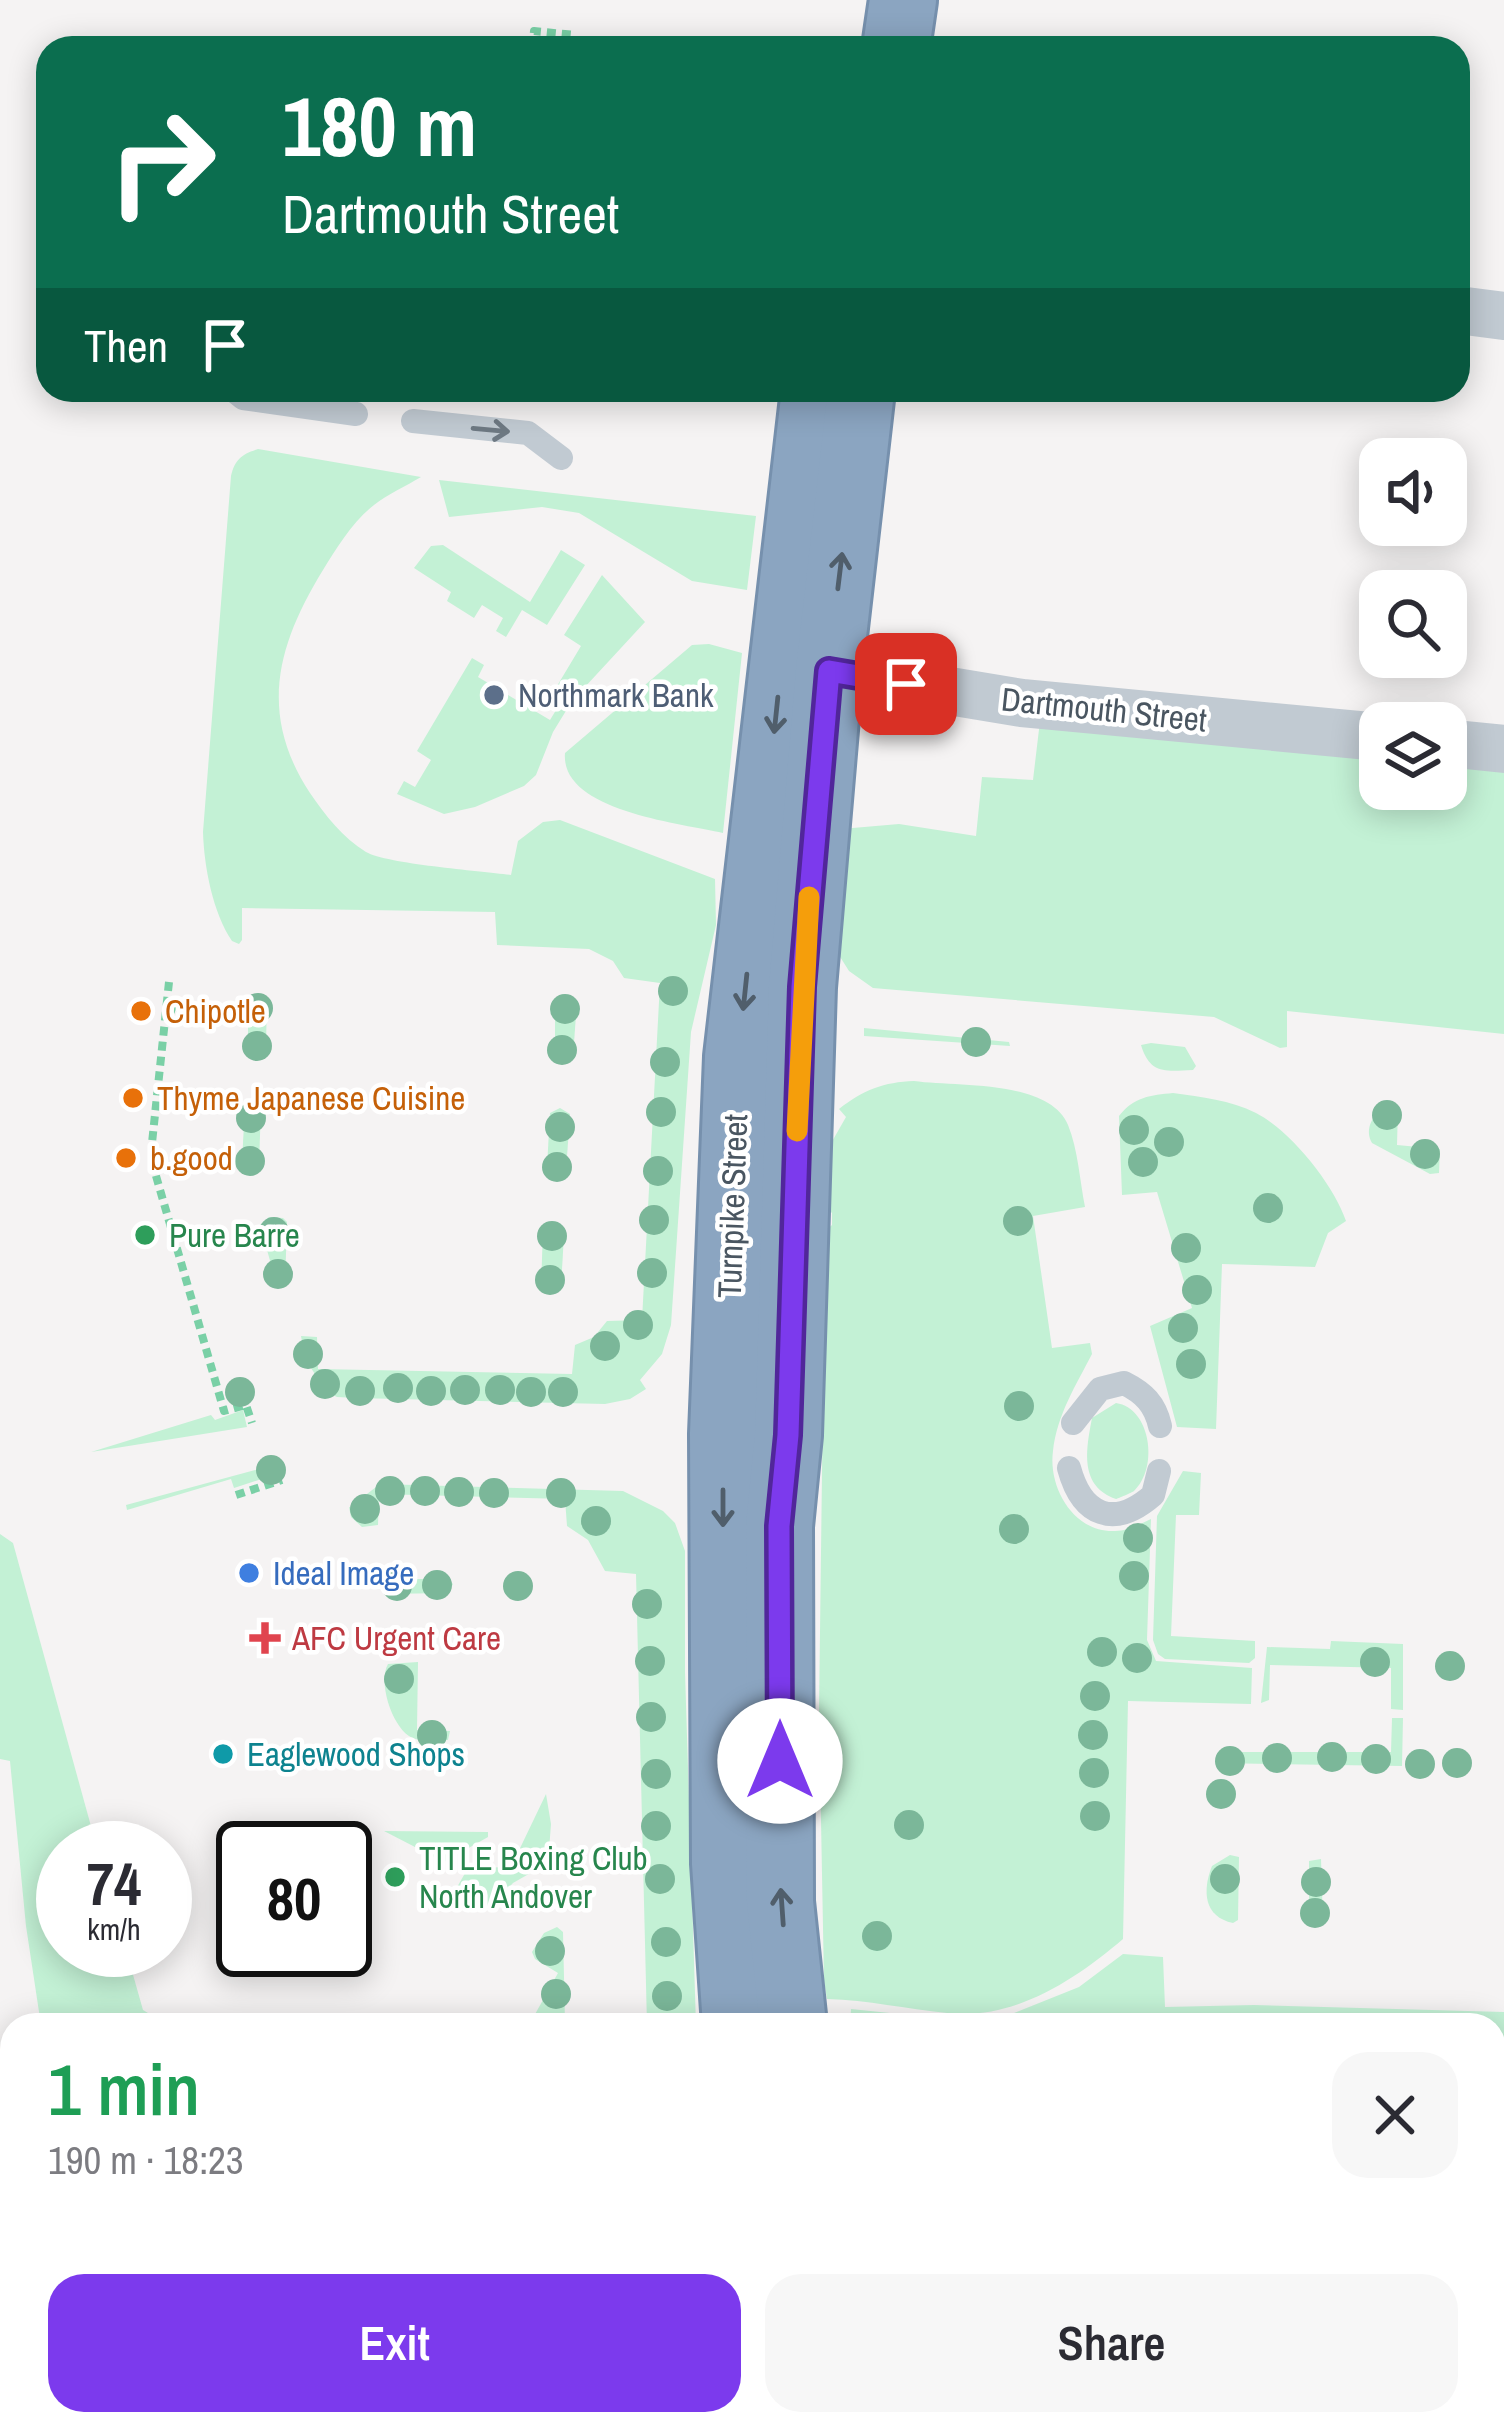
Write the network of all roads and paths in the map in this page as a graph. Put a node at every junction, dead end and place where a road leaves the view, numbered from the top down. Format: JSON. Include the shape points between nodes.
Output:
{"nodes":[{"id":1,"x":863,"y":0,"type":"edge"},
{"id":2,"x":903,"y":0,"type":"edge"},
{"id":3,"x":575,"y":35,"type":"dead end"},
{"id":4,"x":533,"y":36,"type":"edge"},
{"id":5,"x":858,"y":36,"type":"edge"},
{"id":6,"x":898,"y":36,"type":"edge"},
{"id":7,"x":1470,"y":312,"type":"edge"},
{"id":8,"x":1504,"y":316,"type":"edge"},
{"id":9,"x":271,"y":402,"type":"edge"},
{"id":10,"x":814,"y":402,"type":"edge"},
{"id":11,"x":860,"y":402,"type":"edge"},
{"id":12,"x":356,"y":414,"type":"dead end"},
{"id":13,"x":413,"y":421,"type":"dead end"},
{"id":14,"x":561,"y":458,"type":"dead end"},
{"id":15,"x":829,"y":671,"type":"junction"},
{"id":16,"x":1359,"y":735,"type":"edge"},
{"id":17,"x":1467,"y":745,"type":"edge"},
{"id":18,"x":1504,"y":749,"type":"edge"},
{"id":19,"x":169,"y":982,"type":"dead end"},
{"id":20,"x":166,"y":1007,"type":"junction"},
{"id":21,"x":197,"y":1016,"type":"dead end"},
{"id":22,"x":1073,"y":1423,"type":"dead end"},
{"id":23,"x":252,"y":1424,"type":"dead end"},
{"id":24,"x":1160,"y":1426,"type":"dead end"},
{"id":25,"x":264,"y":1465,"type":"dead end"},
{"id":26,"x":1069,"y":1468,"type":"dead end"},
{"id":27,"x":1159,"y":1471,"type":"dead end"},
{"id":28,"x":282,"y":1480,"type":"dead end"},
{"id":29,"x":269,"y":1483,"type":"junction"},
{"id":30,"x":236,"y":1495,"type":"dead end"},
{"id":31,"x":735,"y":2013,"type":"edge"},
{"id":32,"x":792,"y":2013,"type":"edge"}],
"edges":[{"from":1,"to":5,"type":"highway"},
{"from":2,"to":6,"type":"highway"},
{"from":3,"to":4,"type":"path"},
{"from":7,"to":8,"type":"street"},
{"from":9,"to":12,"type":"lane"},
{"from":10,"to":31,"type":"highway","name":"Turnpike Street","one_way":true,"via":[[738,1057],[723,1434],[725,1862]]},
{"from":15,"to":11,"type":"highway","name":"Turnpike Street","one_way":true},
{"from":13,"to":14,"type":"lane","one_way":true,"via":[[528,434]]},
{"from":15,"to":16,"type":"street","name":"Dartmouth Street","via":[[1022,703]]},
{"from":32,"to":15,"type":"highway","name":"Turnpike Street","one_way":true,"via":[[780,1902],[779,1526],[802,987]]},
{"from":17,"to":18,"type":"street"},
{"from":19,"to":20,"type":"path"},
{"from":20,"to":21,"type":"path"},
{"from":20,"to":23,"type":"path","via":[[154,1169],[224,1411],[246,1405]]},
{"from":22,"to":24,"type":"lane","via":[[1100,1389],[1124,1383],[1141,1392]]},
{"from":25,"to":29,"type":"path"},
{"from":26,"to":27,"type":"lane","via":[[1087,1504],[1114,1515],[1153,1495]]},
{"from":28,"to":29,"type":"path"},
{"from":29,"to":30,"type":"path"}]}
